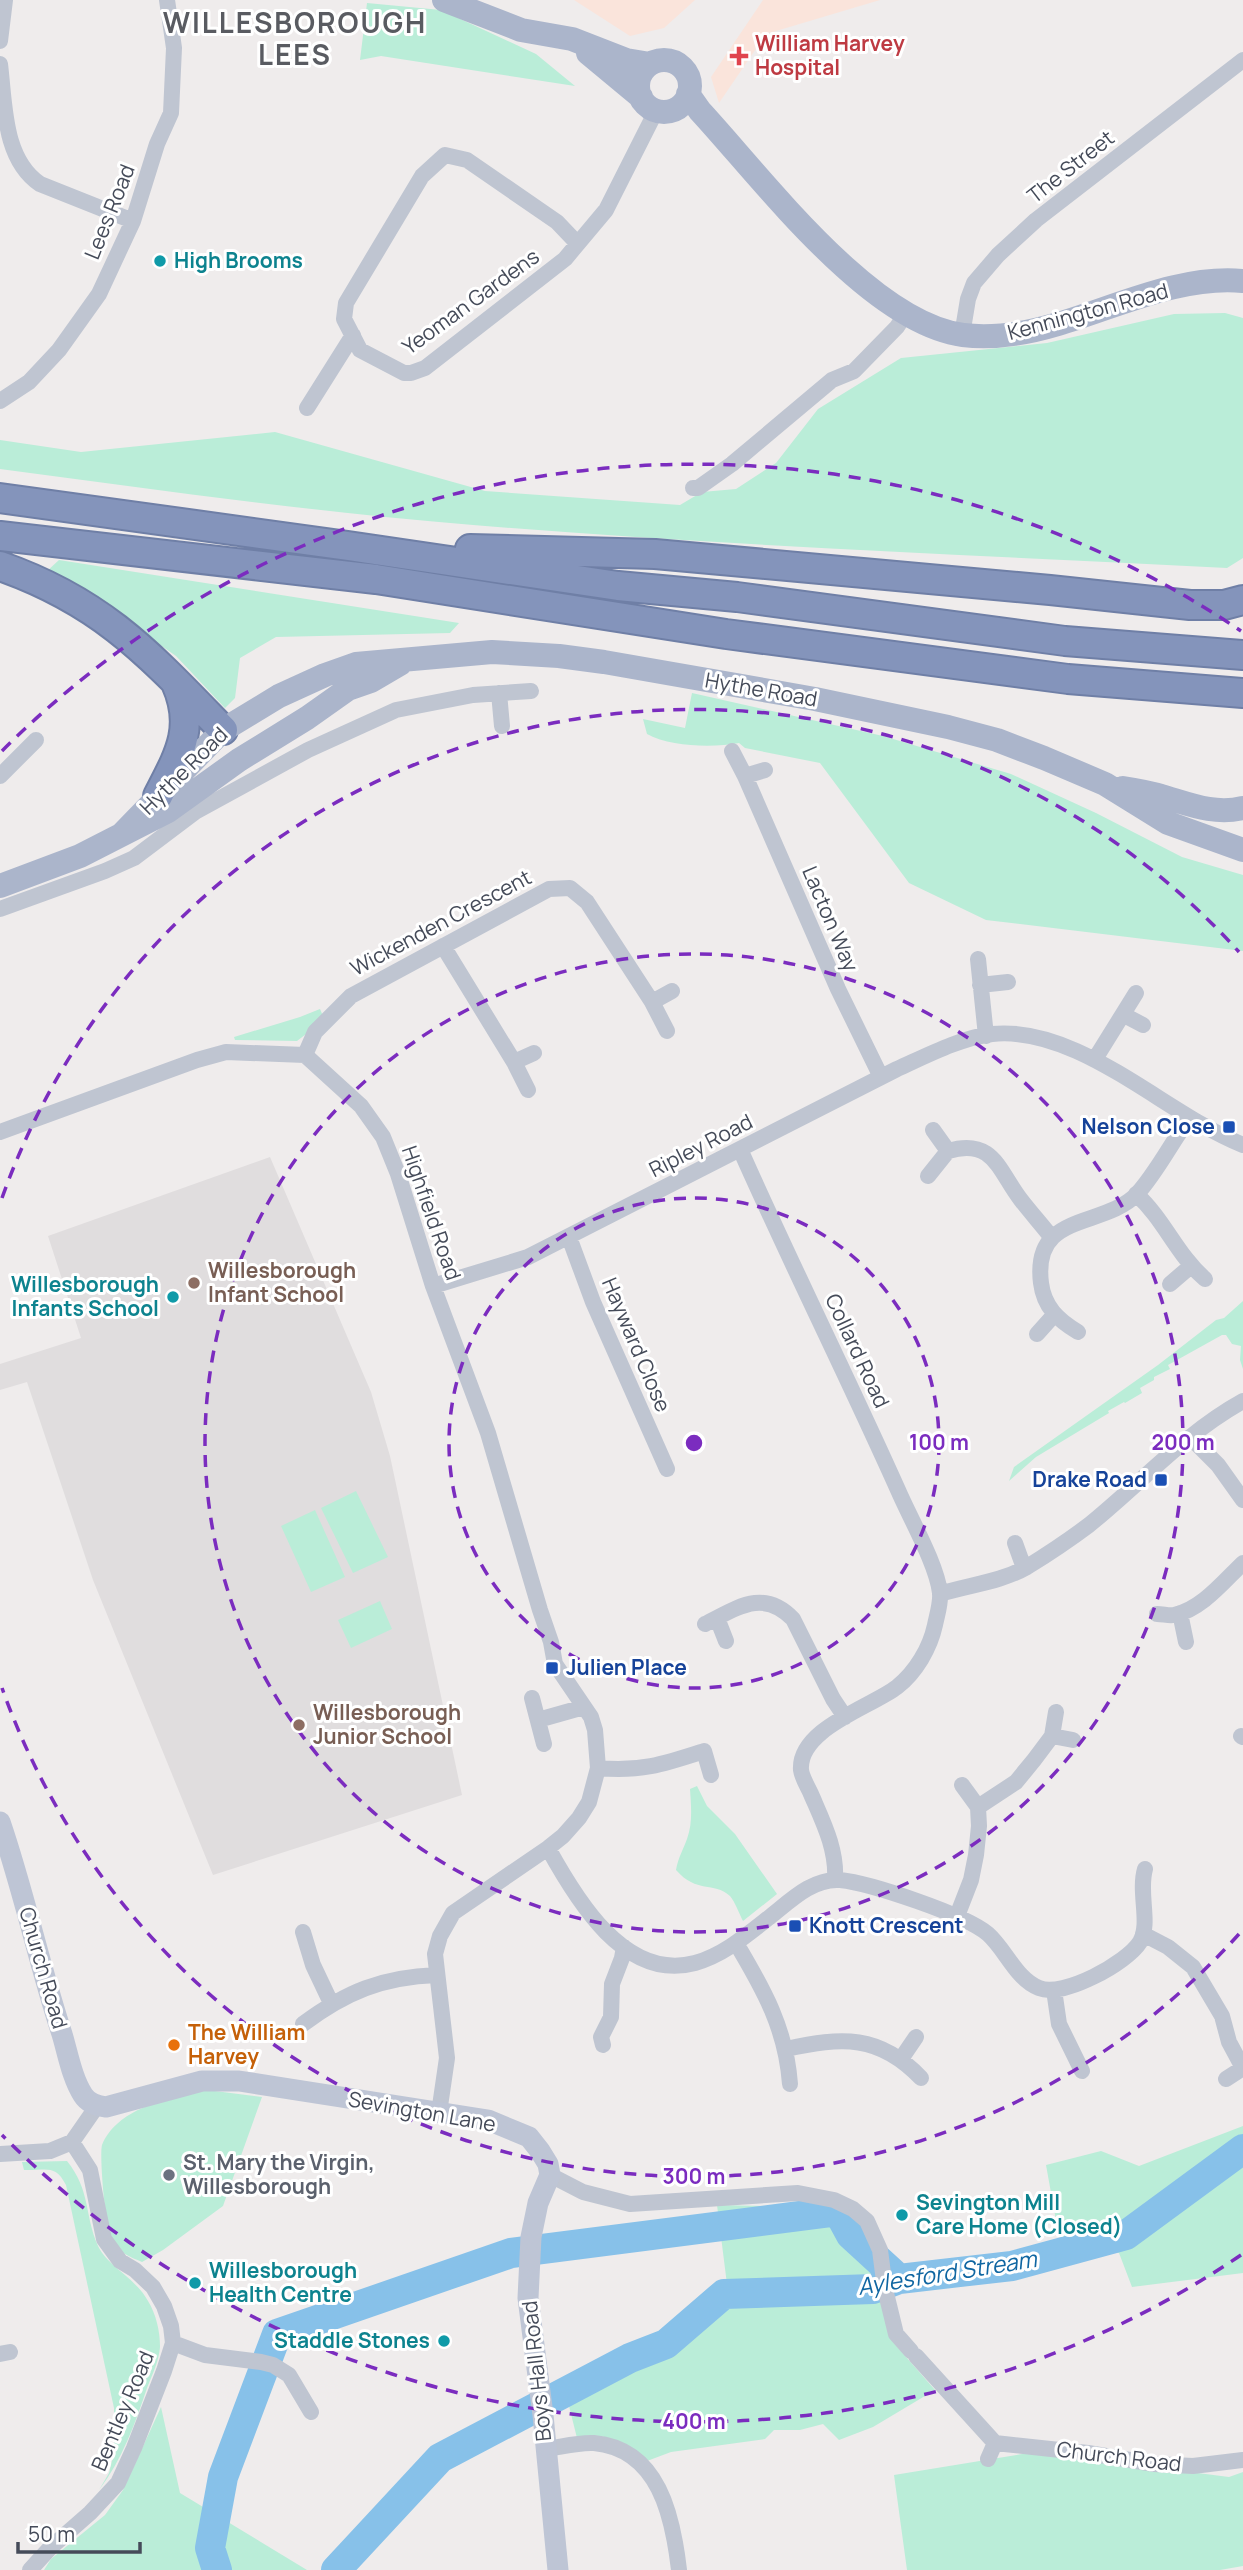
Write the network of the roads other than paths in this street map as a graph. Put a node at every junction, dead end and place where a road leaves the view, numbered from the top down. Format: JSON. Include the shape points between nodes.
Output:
{"nodes":[{"id":1,"x":5,"y":0,"type":"edge"},
{"id":2,"x":167,"y":0,"type":"edge"},
{"id":3,"x":444,"y":0,"type":"edge"},
{"id":4,"x":572,"y":39,"type":"junction"},
{"id":5,"x":0,"y":41,"type":"edge"},
{"id":6,"x":1243,"y":60,"type":"edge"},
{"id":7,"x":0,"y":64,"type":"edge"},
{"id":8,"x":650,"y":64,"type":"junction"},
{"id":9,"x":666,"y":103,"type":"junction"},
{"id":10,"x":133,"y":221,"type":"junction"},
{"id":11,"x":578,"y":243,"type":"junction"},
{"id":12,"x":1243,"y":281,"type":"edge"},
{"id":13,"x":906,"y":313,"type":"junction"},
{"id":14,"x":353,"y":335,"type":"junction"},
{"id":15,"x":962,"y":335,"type":"junction"},
{"id":16,"x":0,"y":401,"type":"edge"},
{"id":17,"x":307,"y":408,"type":"dead end"},
{"id":18,"x":693,"y":488,"type":"dead end"},
{"id":19,"x":0,"y":498,"type":"edge"},
{"id":20,"x":0,"y":536,"type":"edge"},
{"id":21,"x":348,"y":546,"type":"junction"},
{"id":22,"x":0,"y":566,"type":"edge"},
{"id":23,"x":1243,"y":600,"type":"edge"},
{"id":24,"x":1243,"y":655,"type":"edge"},
{"id":25,"x":407,"y":660,"type":"junction"},
{"id":26,"x":175,"y":680,"type":"junction"},
{"id":27,"x":348,"y":690,"type":"junction"},
{"id":28,"x":531,"y":691,"type":"dead end"},
{"id":29,"x":499,"y":692,"type":"junction"},
{"id":30,"x":1243,"y":693,"type":"edge"},
{"id":31,"x":502,"y":726,"type":"dead end"},
{"id":32,"x":223,"y":730,"type":"junction"},
{"id":33,"x":36,"y":740,"type":"dead end"},
{"id":34,"x":732,"y":751,"type":"dead end"},
{"id":35,"x":765,"y":770,"type":"dead end"},
{"id":36,"x":0,"y":776,"type":"edge"},
{"id":37,"x":746,"y":776,"type":"junction"},
{"id":38,"x":1105,"y":784,"type":"junction"},
{"id":39,"x":158,"y":796,"type":"junction"},
{"id":40,"x":1243,"y":808,"type":"edge"},
{"id":41,"x":122,"y":834,"type":"junction"},
{"id":42,"x":1243,"y":850,"type":"edge"},
{"id":43,"x":134,"y":858,"type":"junction"},
{"id":44,"x":0,"y":886,"type":"edge"},
{"id":45,"x":0,"y":909,"type":"edge"},
{"id":46,"x":443,"y":946,"type":"junction"},
{"id":47,"x":978,"y":959,"type":"dead end"},
{"id":48,"x":1008,"y":982,"type":"dead end"},
{"id":49,"x":980,"y":985,"type":"junction"},
{"id":50,"x":672,"y":991,"type":"dead end"},
{"id":51,"x":1136,"y":993,"type":"dead end"},
{"id":52,"x":652,"y":1002,"type":"junction"},
{"id":53,"x":1124,"y":1015,"type":"junction"},
{"id":54,"x":1143,"y":1025,"type":"dead end"},
{"id":55,"x":667,"y":1031,"type":"dead end"},
{"id":56,"x":986,"y":1036,"type":"junction"},
{"id":57,"x":534,"y":1053,"type":"dead end"},
{"id":58,"x":305,"y":1055,"type":"junction"},
{"id":59,"x":1095,"y":1059,"type":"junction"},
{"id":60,"x":514,"y":1062,"type":"junction"},
{"id":61,"x":881,"y":1077,"type":"junction"},
{"id":62,"x":528,"y":1090,"type":"dead end"},
{"id":63,"x":1189,"y":1119,"type":"junction"},
{"id":64,"x":933,"y":1130,"type":"dead end"},
{"id":65,"x":0,"y":1132,"type":"edge"},
{"id":66,"x":1243,"y":1145,"type":"edge"},
{"id":67,"x":740,"y":1149,"type":"junction"},
{"id":68,"x":947,"y":1151,"type":"junction"},
{"id":69,"x":928,"y":1176,"type":"dead end"},
{"id":70,"x":1136,"y":1194,"type":"junction"},
{"id":71,"x":569,"y":1237,"type":"junction"},
{"id":72,"x":1052,"y":1238,"type":"junction"},
{"id":73,"x":1191,"y":1266,"type":"junction"},
{"id":74,"x":1206,"y":1279,"type":"dead end"},
{"id":75,"x":1170,"y":1284,"type":"dead end"},
{"id":76,"x":433,"y":1286,"type":"junction"},
{"id":77,"x":1054,"y":1315,"type":"junction"},
{"id":78,"x":1078,"y":1332,"type":"dead end"},
{"id":79,"x":1037,"y":1334,"type":"dead end"},
{"id":80,"x":1243,"y":1401,"type":"edge"},
{"id":81,"x":1190,"y":1437,"type":"junction"},
{"id":82,"x":667,"y":1469,"type":"dead end"},
{"id":83,"x":1243,"y":1500,"type":"edge"},
{"id":84,"x":1015,"y":1543,"type":"dead end"},
{"id":85,"x":1243,"y":1563,"type":"edge"},
{"id":86,"x":1024,"y":1568,"type":"junction"},
{"id":87,"x":940,"y":1594,"type":"junction"},
{"id":88,"x":1180,"y":1613,"type":"junction"},
{"id":89,"x":1157,"y":1614,"type":"dead end"},
{"id":90,"x":726,"y":1640,"type":"dead end"},
{"id":91,"x":1186,"y":1642,"type":"dead end"},
{"id":92,"x":532,"y":1698,"type":"dead end"},
{"id":93,"x":584,"y":1707,"type":"junction"},
{"id":94,"x":1056,"y":1712,"type":"dead end"},
{"id":95,"x":845,"y":1717,"type":"junction"},
{"id":96,"x":538,"y":1720,"type":"junction"},
{"id":97,"x":1052,"y":1737,"type":"junction"},
{"id":98,"x":1073,"y":1740,"type":"dead end"},
{"id":99,"x":544,"y":1744,"type":"dead end"},
{"id":100,"x":598,"y":1769,"type":"junction"},
{"id":101,"x":712,"y":1775,"type":"dead end"},
{"id":102,"x":962,"y":1785,"type":"dead end"},
{"id":103,"x":978,"y":1807,"type":"junction"},
{"id":104,"x":0,"y":1822,"type":"edge"},
{"id":105,"x":548,"y":1848,"type":"junction"},
{"id":106,"x":1145,"y":1869,"type":"dead end"},
{"id":107,"x":8,"y":1871,"type":"edge"},
{"id":108,"x":835,"y":1880,"type":"junction"},
{"id":109,"x":957,"y":1916,"type":"junction"},
{"id":110,"x":303,"y":1933,"type":"dead end"},
{"id":111,"x":1143,"y":1934,"type":"junction"},
{"id":112,"x":736,"y":1943,"type":"junction"},
{"id":113,"x":624,"y":1947,"type":"junction"},
{"id":114,"x":437,"y":1975,"type":"junction"},
{"id":115,"x":1054,"y":1990,"type":"junction"},
{"id":116,"x":331,"y":2003,"type":"junction"},
{"id":117,"x":303,"y":2024,"type":"dead end"},
{"id":118,"x":916,"y":2037,"type":"dead end"},
{"id":119,"x":603,"y":2045,"type":"dead end"},
{"id":120,"x":786,"y":2049,"type":"junction"},
{"id":121,"x":901,"y":2059,"type":"junction"},
{"id":122,"x":1243,"y":2068,"type":"edge"},
{"id":123,"x":1082,"y":2071,"type":"dead end"},
{"id":124,"x":921,"y":2078,"type":"dead end"},
{"id":125,"x":1226,"y":2079,"type":"dead end"},
{"id":126,"x":790,"y":2084,"type":"dead end"},
{"id":127,"x":97,"y":2106,"type":"junction"},
{"id":128,"x":439,"y":2113,"type":"junction"},
{"id":129,"x":72,"y":2142,"type":"junction"},
{"id":130,"x":0,"y":2154,"type":"edge"},
{"id":131,"x":550,"y":2175,"type":"junction"},
{"id":132,"x":173,"y":2343,"type":"junction"},
{"id":133,"x":311,"y":2412,"type":"dead end"},
{"id":134,"x":995,"y":2443,"type":"junction"},
{"id":135,"x":546,"y":2449,"type":"junction"},
{"id":136,"x":988,"y":2459,"type":"dead end"},
{"id":137,"x":1243,"y":2460,"type":"edge"},
{"id":138,"x":30,"y":2570,"type":"edge"},
{"id":139,"x":558,"y":2570,"type":"edge"},
{"id":140,"x":678,"y":2570,"type":"edge"}],
"edges":[{"from":1,"to":5,"type":"street"},
{"from":2,"to":10,"type":"street","name":"Lees Road","via":[[174,48],[171,113]]},
{"from":3,"to":4,"type":"main road","via":[[521,30]]},
{"from":4,"to":8,"type":"main road","via":[[626,60]]},
{"from":4,"to":9,"type":"main road","name":"Kennington Road"},
{"from":6,"to":15,"type":"street","name":"The Street","via":[[1036,220],[998,255],[974,283]]},
{"from":7,"to":10,"type":"street","via":[[10,133],[18,162],[28,176]]},
{"from":8,"to":9,"type":"main road","via":[[638,83]]},
{"from":8,"to":9,"type":"main road","via":[[665,60],[680,65],[689,78]]},
{"from":9,"to":11,"type":"street","name":"Yeoman Gardens","via":[[606,209]]},
{"from":9,"to":13,"type":"main road","name":"Kennington Road","via":[[718,131],[824,247]]},
{"from":10,"to":16,"type":"street","name":"Lees Road","via":[[99,294],[59,350],[29,382]]},
{"from":11,"to":14,"type":"street","name":"Yeoman Gardens","via":[[565,259],[425,368],[411,373],[397,370],[360,350]]},
{"from":11,"to":14,"type":"street","via":[[557,222],[467,160],[445,155],[422,176],[349,296],[344,319]]},
{"from":12,"to":15,"type":"main road","name":"Kennington Road","via":[[1207,281],[1033,331]]},
{"from":13,"to":15,"type":"main road","name":"Kennington Road"},
{"from":13,"to":18,"type":"street","via":[[854,371],[832,380],[732,464]]},
{"from":14,"to":17,"type":"street"},
{"from":19,"to":21,"type":"highway"},
{"from":20,"to":30,"type":"highway","via":[[376,579],[726,634],[1068,678]]},
{"from":21,"to":23,"type":"highway","via":[[655,554],[1190,605]]},
{"from":21,"to":24,"type":"highway","via":[[618,586],[737,597],[1065,641]]},
{"from":22,"to":26,"type":"highway","via":[[82,603],[130,637]]},
{"from":25,"to":27,"type":"main road","name":"Hythe Road"},
{"from":25,"to":32,"type":"main road","name":"Hythe Road","via":[[356,664],[325,675]]},
{"from":25,"to":38,"type":"main road","name":"Hythe Road","via":[[492,652],[559,656],[815,699],[997,740]]},
{"from":26,"to":32,"type":"highway"},
{"from":26,"to":39,"type":"highway","via":[[186,725],[176,762]]},
{"from":27,"to":32,"type":"main road","via":[[305,700],[243,735],[232,736]]},
{"from":27,"to":41,"type":"main road","name":"Hythe Road","via":[[168,811]]},
{"from":28,"to":29,"type":"street","name":"Hythe Road"},
{"from":29,"to":31,"type":"street"},
{"from":29,"to":43,"type":"street","name":"Hythe Road","via":[[396,710],[308,750],[195,812]]},
{"from":32,"to":39,"type":"main road","name":"Hythe Road"},
{"from":33,"to":36,"type":"street"},
{"from":34,"to":37,"type":"street","name":"Lacton Way"},
{"from":35,"to":37,"type":"street"},
{"from":37,"to":61,"type":"street","name":"Lacton Way"},
{"from":38,"to":40,"type":"main road","name":"Hythe Road","via":[[1204,809],[1225,812]]},
{"from":38,"to":42,"type":"main road","name":"Hythe Road","via":[[1168,823]]},
{"from":39,"to":41,"type":"main road","name":"Hythe Road"},
{"from":41,"to":43,"type":"street","name":"Hythe Road"},
{"from":41,"to":44,"type":"main road","name":"Hythe Road","via":[[80,856]]},
{"from":43,"to":45,"type":"street","name":"Hythe Road"},
{"from":46,"to":52,"type":"street","name":"Wickenden Crescent","via":[[548,889],[570,888],[587,902]]},
{"from":46,"to":58,"type":"street","name":"Wickenden Crescent","via":[[351,996],[315,1032]]},
{"from":46,"to":60,"type":"street"},
{"from":47,"to":49,"type":"street"},
{"from":48,"to":49,"type":"street"},
{"from":49,"to":56,"type":"street"},
{"from":50,"to":52,"type":"street"},
{"from":51,"to":53,"type":"street"},
{"from":52,"to":55,"type":"street","name":"Wickenden Crescent"},
{"from":53,"to":54,"type":"street"},
{"from":53,"to":59,"type":"street"},
{"from":56,"to":59,"type":"street","name":"Ripley Road","via":[[1037,1038]]},
{"from":56,"to":61,"type":"street","name":"Ripley Road","via":[[937,1051]]},
{"from":57,"to":60,"type":"street"},
{"from":58,"to":65,"type":"street","via":[[226,1052]]},
{"from":58,"to":76,"type":"street","name":"Highfield Road","via":[[361,1106],[383,1137]]},
{"from":59,"to":63,"type":"street","name":"Ripley Road"},
{"from":60,"to":62,"type":"street"},
{"from":61,"to":67,"type":"street","name":"Ripley Road"},
{"from":63,"to":66,"type":"street","name":"Ripley Road"},
{"from":63,"to":70,"type":"street"},
{"from":64,"to":68,"type":"street"},
{"from":67,"to":71,"type":"street","name":"Ripley Road"},
{"from":67,"to":87,"type":"street","name":"Collard Road","via":[[887,1465]]},
{"from":68,"to":69,"type":"street"},
{"from":68,"to":72,"type":"street","via":[[966,1148],[991,1156]]},
{"from":70,"to":72,"type":"street","via":[[1113,1210],[1064,1228]]},
{"from":70,"to":73,"type":"street"},
{"from":71,"to":76,"type":"street","name":"Ripley Road","via":[[528,1257]]},
{"from":71,"to":82,"type":"street","name":"Hayward Close","via":[[593,1303]]},
{"from":72,"to":77,"type":"street","via":[[1040,1271],[1045,1299]]},
{"from":73,"to":74,"type":"street"},
{"from":73,"to":75,"type":"street"},
{"from":76,"to":93,"type":"street","name":"Highfield Road","via":[[488,1433],[555,1664]]},
{"from":77,"to":78,"type":"street"},
{"from":77,"to":79,"type":"street"},
{"from":80,"to":81,"type":"street"},
{"from":81,"to":83,"type":"street"},
{"from":81,"to":86,"type":"street","via":[[1090,1524]]},
{"from":84,"to":86,"type":"street"},
{"from":85,"to":88,"type":"street","via":[[1200,1602]]},
{"from":86,"to":87,"type":"street"},
{"from":87,"to":95,"type":"street","name":"Collard Road","via":[[927,1649],[915,1668],[880,1699]]},
{"from":88,"to":89,"type":"street"},
{"from":88,"to":91,"type":"street"},
{"from":90,"to":95,"type":"street","via":[[711,1621],[753,1602],[775,1604],[786,1611]]},
{"from":92,"to":96,"type":"street"},
{"from":93,"to":96,"type":"street"},
{"from":93,"to":100,"type":"street","name":"Highfield Road","via":[[595,1730]]},
{"from":94,"to":97,"type":"street"},
{"from":95,"to":108,"type":"street","name":"Collard Road","via":[[811,1742],[801,1770],[829,1837]]},
{"from":96,"to":99,"type":"street"},
{"from":97,"to":98,"type":"street"},
{"from":97,"to":103,"type":"street","via":[[1016,1782]]},
{"from":100,"to":101,"type":"street","via":[[629,1771],[704,1751]]},
{"from":100,"to":105,"type":"street","name":"Highfield Road","via":[[589,1802],[579,1818]]},
{"from":102,"to":103,"type":"street"},
{"from":103,"to":109,"type":"street","via":[[976,1855]]},
{"from":104,"to":107,"type":"street","name":"Church Road"},
{"from":105,"to":113,"type":"street","via":[[596,1923]]},
{"from":105,"to":114,"type":"street","name":"Highfield Road","via":[[453,1913],[435,1954]]},
{"from":106,"to":111,"type":"street"},
{"from":107,"to":127,"type":"street","name":"Church Road","via":[[76,2079],[84,2098]]},
{"from":108,"to":109,"type":"street","via":[[858,1883]]},
{"from":108,"to":112,"type":"street","via":[[796,1895]]},
{"from":109,"to":115,"type":"street","via":[[989,1935],[1029,1982]]},
{"from":110,"to":116,"type":"street"},
{"from":111,"to":115,"type":"street","via":[[1127,1955],[1072,1987]]},
{"from":111,"to":122,"type":"street","via":[[1193,1967],[1222,2017]]},
{"from":112,"to":113,"type":"street","via":[[695,1963],[662,1966]]},
{"from":112,"to":120,"type":"street","via":[[767,1997]]},
{"from":113,"to":119,"type":"street","via":[[612,1984],[611,2017],[601,2036]]},
{"from":114,"to":116,"type":"street","via":[[379,1983]]},
{"from":114,"to":128,"type":"street","name":"Highfield Road","via":[[447,2059]]},
{"from":115,"to":123,"type":"street","via":[[1059,2024]]},
{"from":116,"to":117,"type":"street"},
{"from":118,"to":121,"type":"street"},
{"from":120,"to":121,"type":"street","via":[[847,2040],[876,2046]]},
{"from":120,"to":126,"type":"street"},
{"from":121,"to":124,"type":"street"},
{"from":122,"to":125,"type":"street"},
{"from":127,"to":128,"type":"street","name":"Sevington Lane","via":[[202,2081],[239,2081]]},
{"from":127,"to":129,"type":"street"},
{"from":128,"to":131,"type":"street","name":"Sevington Lane","via":[[488,2120],[529,2137],[548,2164]]},
{"from":129,"to":130,"type":"street","via":[[50,2151]]},
{"from":129,"to":132,"type":"street","name":"Bentley Road","via":[[90,2170],[104,2239],[120,2261],[152,2287],[164,2306]]},
{"from":131,"to":134,"type":"street","via":[[583,2192],[630,2204],[798,2193],[853,2209],[867,2221],[880,2250],[896,2334]]},
{"from":131,"to":135,"type":"street","name":"Boys Hall Road","via":[[531,2237],[527,2298]]},
{"from":132,"to":133,"type":"street","via":[[205,2355],[267,2363],[289,2375]]},
{"from":132,"to":138,"type":"street","name":"Bentley Road","via":[[118,2483]]},
{"from":134,"to":136,"type":"street"},
{"from":134,"to":137,"type":"street","name":"Church Road","via":[[1154,2464],[1193,2466]]},
{"from":135,"to":139,"type":"street","name":"Boys Hall Road"},
{"from":135,"to":140,"type":"street","via":[[604,2445],[642,2465],[660,2489],[668,2510]]}]}
